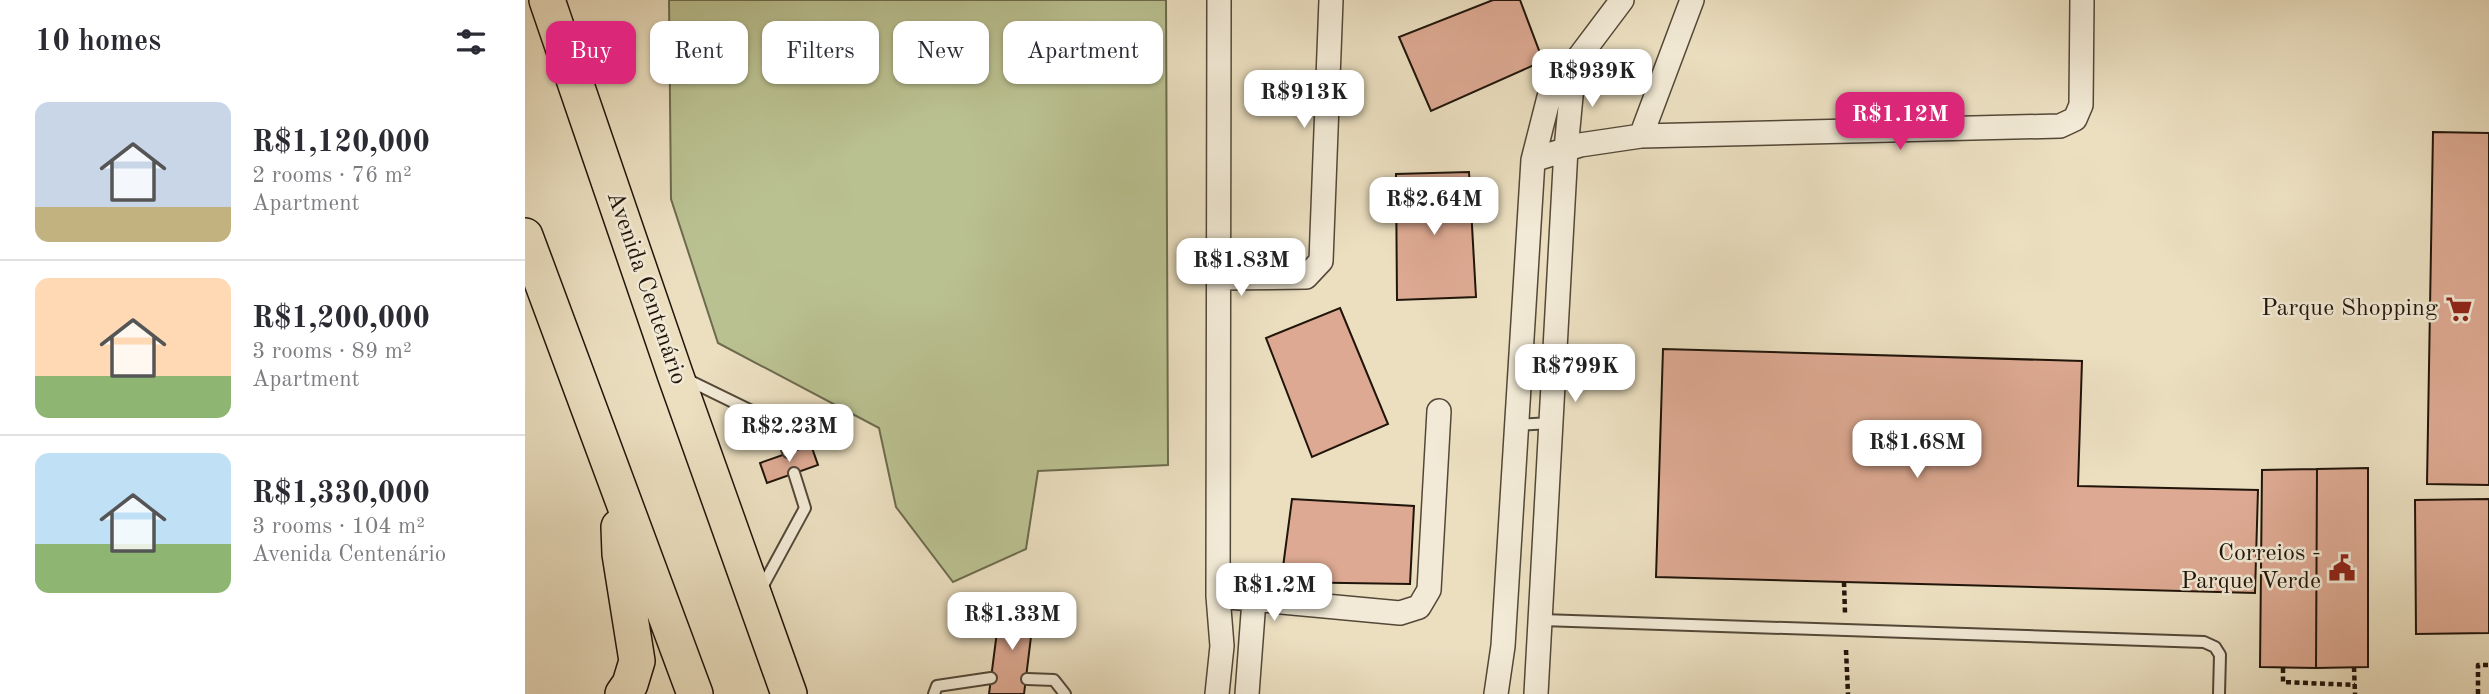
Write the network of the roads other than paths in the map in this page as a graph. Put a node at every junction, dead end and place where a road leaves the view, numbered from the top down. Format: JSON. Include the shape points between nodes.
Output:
{"nodes":[{"id":1,"x":547,"y":0,"type":"edge"},
{"id":2,"x":1219,"y":0,"type":"edge"},
{"id":3,"x":1331,"y":0,"type":"edge"},
{"id":4,"x":1622,"y":0,"type":"edge"},
{"id":5,"x":1692,"y":0,"type":"edge"},
{"id":6,"x":2082,"y":0,"type":"edge"},
{"id":7,"x":1574,"y":65,"type":"junction"},
{"id":8,"x":1641,"y":136,"type":"junction"},
{"id":9,"x":1566,"y":149,"type":"junction"},
{"id":10,"x":1533,"y":160,"type":"junction"},
{"id":11,"x":525,"y":236,"type":"edge"},
{"id":12,"x":1219,"y":278,"type":"junction"},
{"id":13,"x":675,"y":374,"type":"junction"},
{"id":14,"x":1439,"y":411,"type":"dead end"},
{"id":15,"x":1552,"y":423,"type":"junction"},
{"id":16,"x":1516,"y":425,"type":"junction"},
{"id":17,"x":787,"y":452,"type":"dead end"},
{"id":18,"x":794,"y":473,"type":"dead end"},
{"id":19,"x":618,"y":492,"type":"junction"},
{"id":20,"x":1218,"y":596,"type":"junction"},
{"id":21,"x":755,"y":600,"type":"junction"},
{"id":22,"x":1254,"y":600,"type":"junction"},
{"id":23,"x":1542,"y":620,"type":"junction"},
{"id":24,"x":991,"y":678,"type":"dead end"},
{"id":25,"x":1027,"y":679,"type":"dead end"},
{"id":26,"x":623,"y":694,"type":"edge"},
{"id":27,"x":695,"y":694,"type":"edge"},
{"id":28,"x":789,"y":694,"type":"edge"},
{"id":29,"x":935,"y":694,"type":"edge"},
{"id":30,"x":1065,"y":694,"type":"edge"},
{"id":31,"x":1217,"y":694,"type":"edge"},
{"id":32,"x":1247,"y":694,"type":"edge"},
{"id":33,"x":1496,"y":694,"type":"edge"},
{"id":34,"x":1536,"y":694,"type":"edge"},
{"id":35,"x":2219,"y":694,"type":"edge"}],
"edges":[{"from":1,"to":13,"type":"main road","name":"Avenida Centenário"},
{"from":2,"to":12,"type":"street"},
{"from":3,"to":12,"type":"street","via":[[1321,261],[1306,277]]},
{"from":4,"to":7,"type":"street"},
{"from":5,"to":8,"type":"street"},
{"from":6,"to":8,"type":"street","via":[[2081,105],[2075,119],[2060,126]]},
{"from":7,"to":9,"type":"street"},
{"from":7,"to":10,"type":"street","via":[[1549,97]]},
{"from":8,"to":9,"type":"street"},
{"from":9,"to":10,"type":"street"},
{"from":9,"to":15,"type":"street"},
{"from":10,"to":16,"type":"street"},
{"from":11,"to":19,"type":"main road"},
{"from":12,"to":20,"type":"street"},
{"from":13,"to":17,"type":"lane","via":[[778,424]]},
{"from":13,"to":21,"type":"main road","name":"Avenida Centenário"},
{"from":14,"to":22,"type":"street","via":[[1429,590],[1419,607],[1400,613]]},
{"from":15,"to":16,"type":"lane"},
{"from":15,"to":23,"type":"street"},
{"from":16,"to":33,"type":"street"},
{"from":18,"to":21,"type":"lane","via":[[805,508]]},
{"from":19,"to":26,"type":"main road","via":[[620,554],[637,662]]},
{"from":19,"to":27,"type":"main road"},
{"from":20,"to":22,"type":"street"},
{"from":20,"to":31,"type":"street","via":[[1221,646]]},
{"from":21,"to":28,"type":"main road","name":"Avenida Centenário"},
{"from":22,"to":32,"type":"street"},
{"from":23,"to":34,"type":"street"},
{"from":23,"to":35,"type":"lane","via":[[2204,642],[2220,655]]},
{"from":24,"to":29,"type":"lane","via":[[937,686]]},
{"from":25,"to":30,"type":"lane","via":[[1054,680]]}]}
